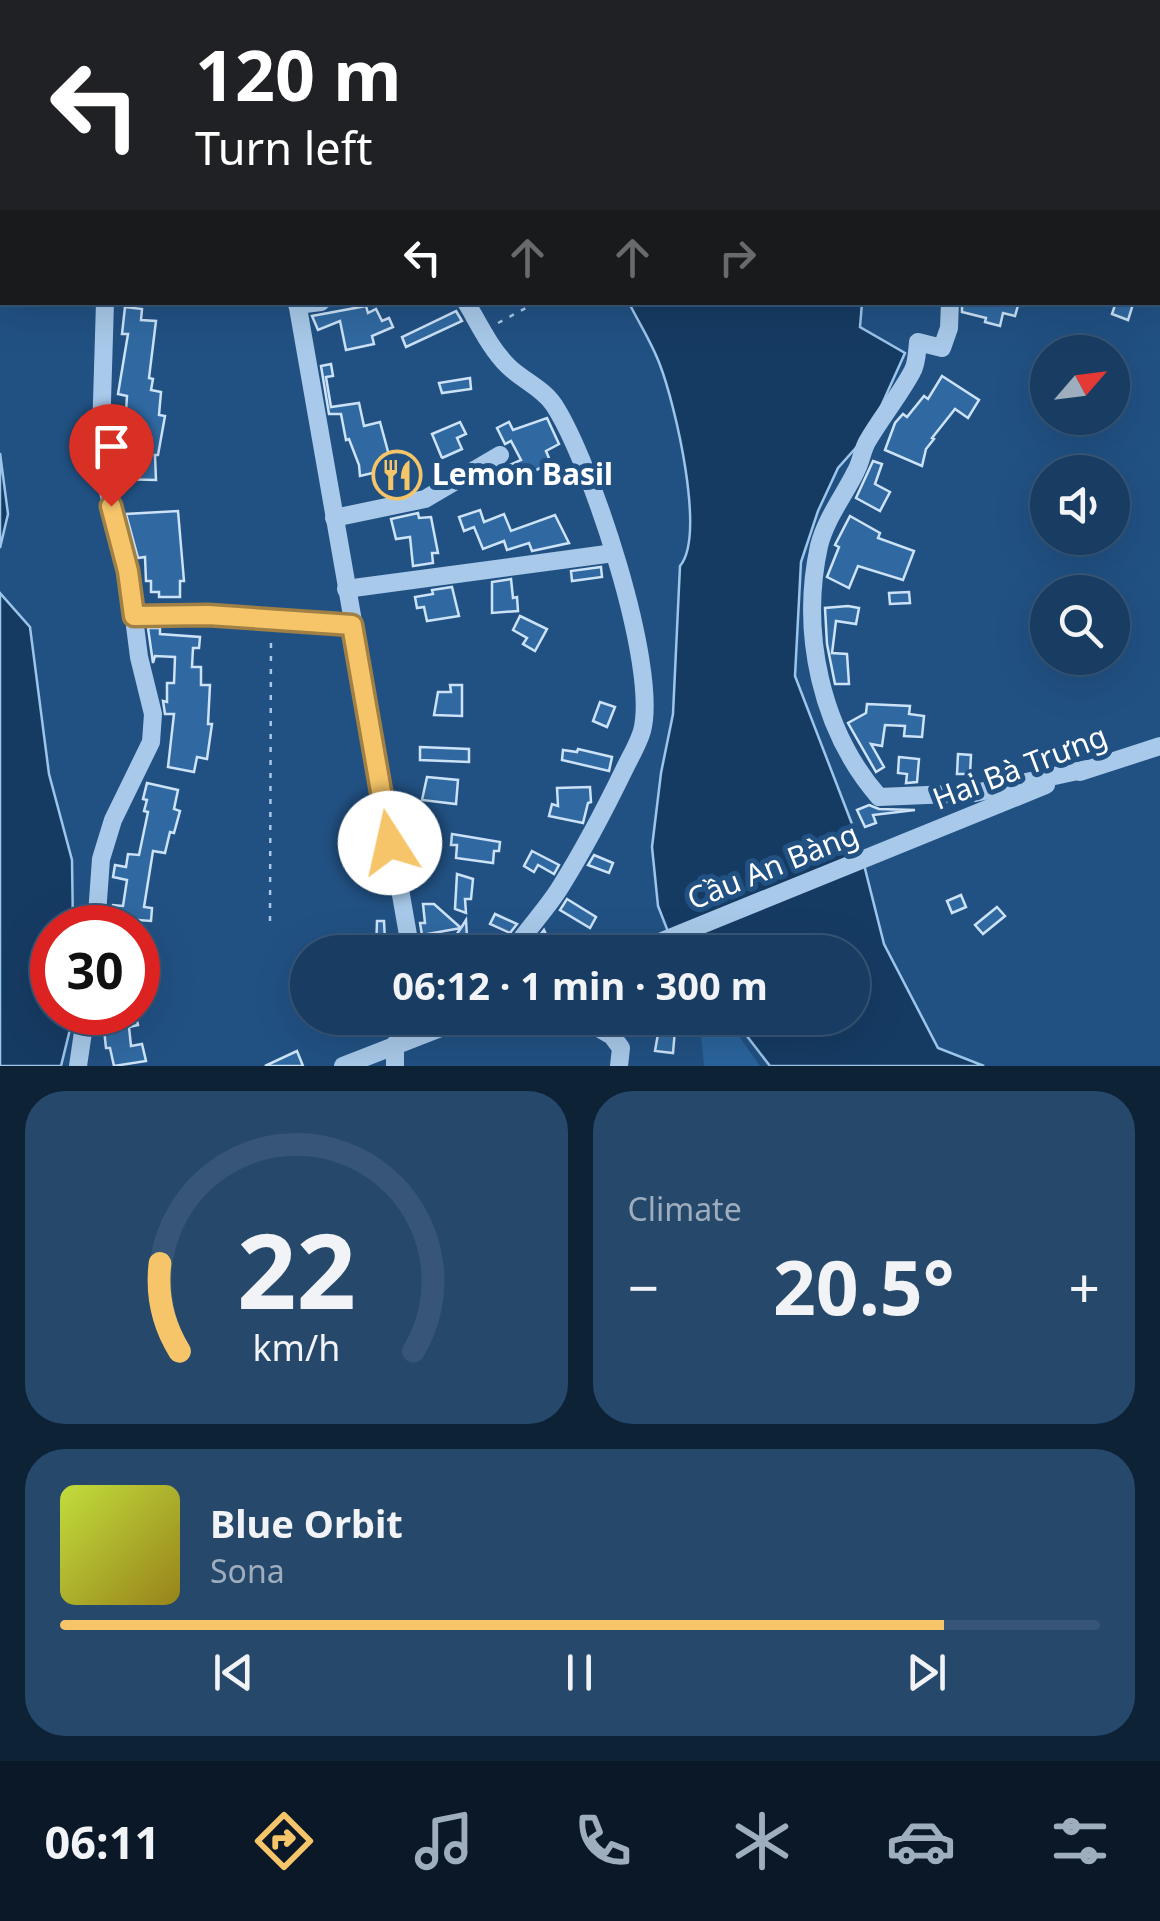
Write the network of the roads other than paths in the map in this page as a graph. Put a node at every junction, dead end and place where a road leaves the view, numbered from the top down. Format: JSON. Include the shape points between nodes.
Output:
{"nodes":[{"id":1,"x":106,"y":305,"type":"edge"},
{"id":2,"x":297,"y":305,"type":"edge"},
{"id":3,"x":468,"y":305,"type":"edge"},
{"id":4,"x":950,"y":305,"type":"edge"},
{"id":5,"x":500,"y":454,"type":"dead end"},
{"id":6,"x":334,"y":518,"type":"junction"},
{"id":7,"x":614,"y":553,"type":"junction"},
{"id":8,"x":346,"y":589,"type":"junction"},
{"id":9,"x":134,"y":616,"type":"junction"},
{"id":10,"x":352,"y":625,"type":"junction"},
{"id":11,"x":1160,"y":746,"type":"edge"},
{"id":12,"x":1086,"y":769,"type":"junction"},
{"id":13,"x":900,"y":844,"type":"joint"},
{"id":14,"x":98,"y":905,"type":"edge"},
{"id":15,"x":408,"y":935,"type":"edge"},
{"id":16,"x":523,"y":935,"type":"edge"},
{"id":17,"x":680,"y":935,"type":"edge"},
{"id":18,"x":83,"y":1035,"type":"edge"},
{"id":19,"x":407,"y":1035,"type":"edge"},
{"id":20,"x":610,"y":1035,"type":"edge"},
{"id":21,"x":396,"y":1044,"type":"junction"},
{"id":22,"x":78,"y":1066,"type":"edge"},
{"id":23,"x":344,"y":1066,"type":"edge"},
{"id":24,"x":395,"y":1066,"type":"edge"},
{"id":25,"x":618,"y":1066,"type":"edge"}],
"edges":[{"from":1,"to":9,"type":"street","via":[[103,465]]},
{"from":2,"to":6,"type":"street"},
{"from":3,"to":7,"type":"street","via":[[511,369],[552,402]]},
{"from":4,"to":12,"type":"street","via":[[942,348],[918,342],[914,370],[864,448],[820,544],[815,646],[830,715],[880,797],[975,793]]},
{"from":5,"to":6,"type":"street","via":[[425,499]]},
{"from":6,"to":8,"type":"street"},
{"from":7,"to":8,"type":"street"},
{"from":7,"to":16,"type":"street","via":[[643,676],[642,732],[598,825]]},
{"from":8,"to":10,"type":"street"},
{"from":9,"to":10,"type":"street"},
{"from":9,"to":14,"type":"street","via":[[153,714],[151,742],[113,820],[101,858]]},
{"from":10,"to":15,"type":"street"},
{"from":11,"to":12,"type":"street","name":"Hai Bà Trưng"},
{"from":12,"to":13,"type":"street","name":"Hai Bà Trưng"},
{"from":13,"to":17,"type":"street","name":"Cầu An Bàng"},
{"from":18,"to":22,"type":"street"},
{"from":19,"to":21,"type":"street"},
{"from":20,"to":25,"type":"street","via":[[621,1048]]},
{"from":21,"to":23,"type":"street"},
{"from":21,"to":24,"type":"street"}]}
